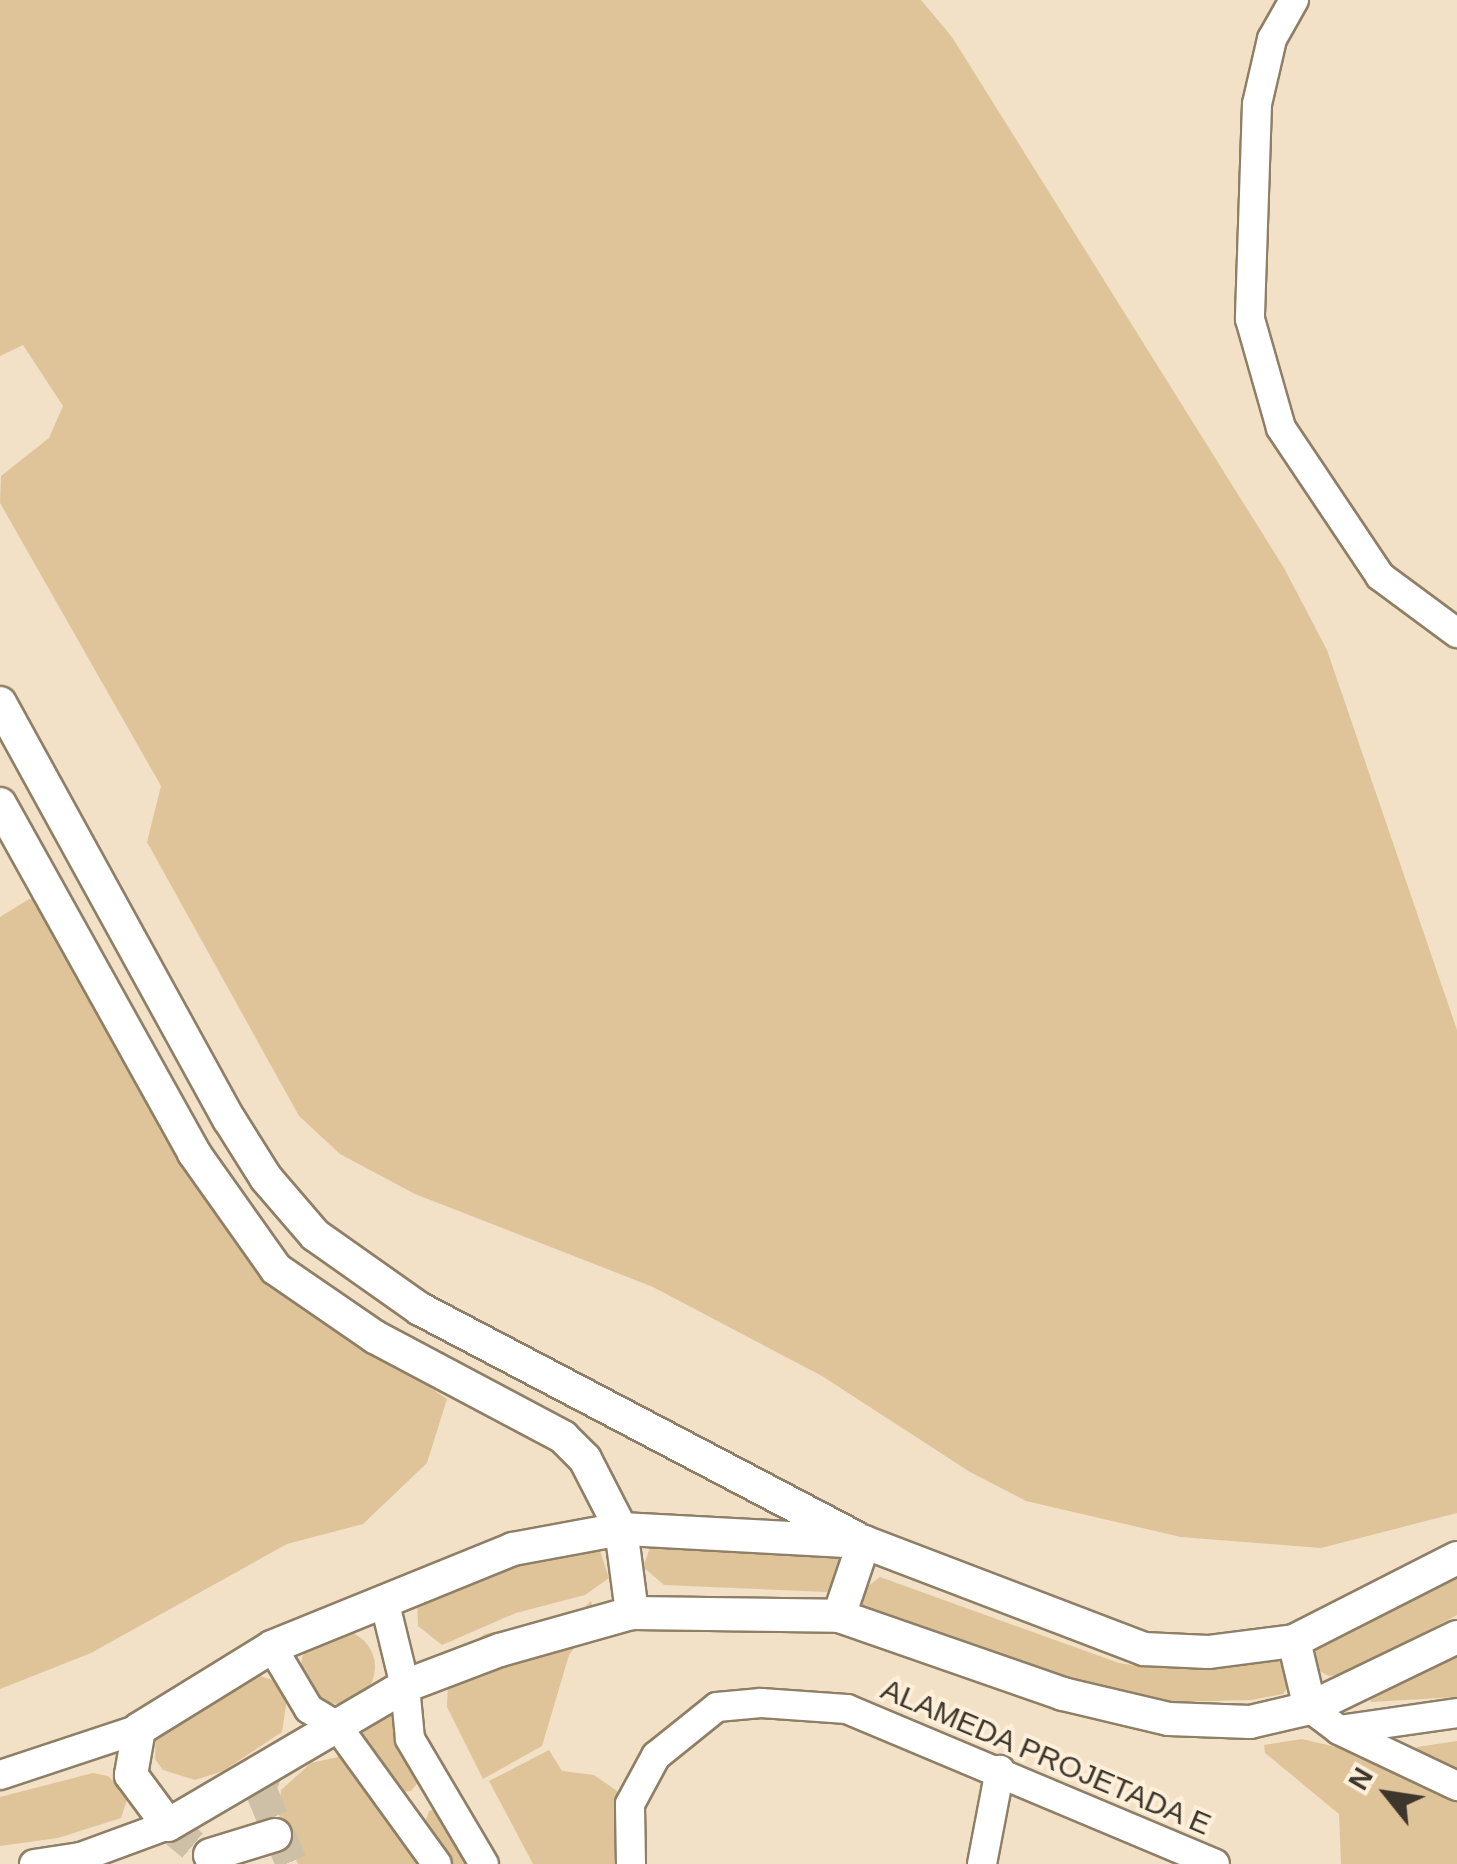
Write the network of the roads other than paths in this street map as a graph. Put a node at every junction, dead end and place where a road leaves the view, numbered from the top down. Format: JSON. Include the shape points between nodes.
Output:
{"nodes":[{"id":1,"x":1294,"y":0,"type":"edge"},
{"id":2,"x":1457,"y":633,"type":"edge"},
{"id":3,"x":0,"y":702,"type":"edge"},
{"id":4,"x":0,"y":804,"type":"edge"},
{"id":5,"x":621,"y":1529,"type":"junction"},
{"id":6,"x":864,"y":1542,"type":"junction"},
{"id":7,"x":1457,"y":1558,"type":"edge"},
{"id":8,"x":384,"y":1600,"type":"junction"},
{"id":9,"x":632,"y":1613,"type":"junction"},
{"id":10,"x":839,"y":1616,"type":"junction"},
{"id":11,"x":1457,"y":1637,"type":"edge"},
{"id":12,"x":1294,"y":1641,"type":"junction"},
{"id":13,"x":272,"y":1646,"type":"junction"},
{"id":14,"x":405,"y":1686,"type":"junction"},
{"id":15,"x":1310,"y":1708,"type":"junction"},
{"id":16,"x":1457,"y":1712,"type":"edge"},
{"id":17,"x":337,"y":1726,"type":"junction"},
{"id":18,"x":139,"y":1729,"type":"junction"},
{"id":19,"x":1339,"y":1730,"type":"junction"},
{"id":20,"x":1000,"y":1770,"type":"junction"},
{"id":21,"x":0,"y":1775,"type":"edge"},
{"id":22,"x":1457,"y":1786,"type":"edge"},
{"id":23,"x":440,"y":1789,"type":"junction"},
{"id":24,"x":404,"y":1816,"type":"junction"},
{"id":25,"x":168,"y":1825,"type":"junction"},
{"id":26,"x":275,"y":1836,"type":"dead end"},
{"id":27,"x":210,"y":1855,"type":"dead end"},
{"id":28,"x":34,"y":1864,"type":"edge"},
{"id":29,"x":437,"y":1864,"type":"edge"},
{"id":30,"x":484,"y":1864,"type":"edge"},
{"id":31,"x":631,"y":1864,"type":"edge"},
{"id":32,"x":982,"y":1864,"type":"edge"},
{"id":33,"x":1215,"y":1864,"type":"edge"}],
"edges":[{"from":1,"to":2,"type":"street","via":[[1272,39],[1257,104],[1250,319],[1280,428],[1380,576]]},
{"from":3,"to":6,"type":"street","via":[[229,1119],[266,1178],[315,1235],[420,1308]]},
{"from":4,"to":5,"type":"street","via":[[194,1153],[276,1269],[375,1337],[563,1437],[585,1458]]},
{"from":5,"to":6,"type":"street"},
{"from":5,"to":8,"type":"street","via":[[514,1549]]},
{"from":5,"to":9,"type":"street"},
{"from":6,"to":10,"type":"street"},
{"from":6,"to":12,"type":"street","via":[[1144,1649],[1208,1652]]},
{"from":7,"to":12,"type":"street"},
{"from":8,"to":13,"type":"street"},
{"from":8,"to":14,"type":"street"},
{"from":9,"to":10,"type":"street"},
{"from":9,"to":14,"type":"street","via":[[500,1650]]},
{"from":10,"to":15,"type":"street","via":[[1063,1694],[1169,1719],[1250,1722]]},
{"from":11,"to":15,"type":"street"},
{"from":12,"to":15,"type":"street"},
{"from":13,"to":17,"type":"street","via":[[309,1709]]},
{"from":13,"to":18,"type":"street"},
{"from":14,"to":17,"type":"street"},
{"from":14,"to":23,"type":"street","via":[[410,1739]]},
{"from":15,"to":19,"type":"street"},
{"from":16,"to":19,"type":"street"},
{"from":17,"to":24,"type":"street"},
{"from":17,"to":25,"type":"street"},
{"from":18,"to":21,"type":"street"},
{"from":18,"to":25,"type":"street","via":[[130,1775]]},
{"from":19,"to":22,"type":"street"},
{"from":20,"to":31,"type":"street","name":"ALAMEDA PROJETADA E","via":[[847,1709],[717,1706],[680,1731],[642,1778],[630,1804]]},
{"from":20,"to":32,"type":"street"},
{"from":20,"to":33,"type":"street","name":"ALAMEDA PROJETADA E"},
{"from":23,"to":24,"type":"street"},
{"from":23,"to":30,"type":"street"},
{"from":24,"to":29,"type":"street"},
{"from":25,"to":28,"type":"street","via":[[81,1858]]},
{"from":26,"to":27,"type":"street"}]}
